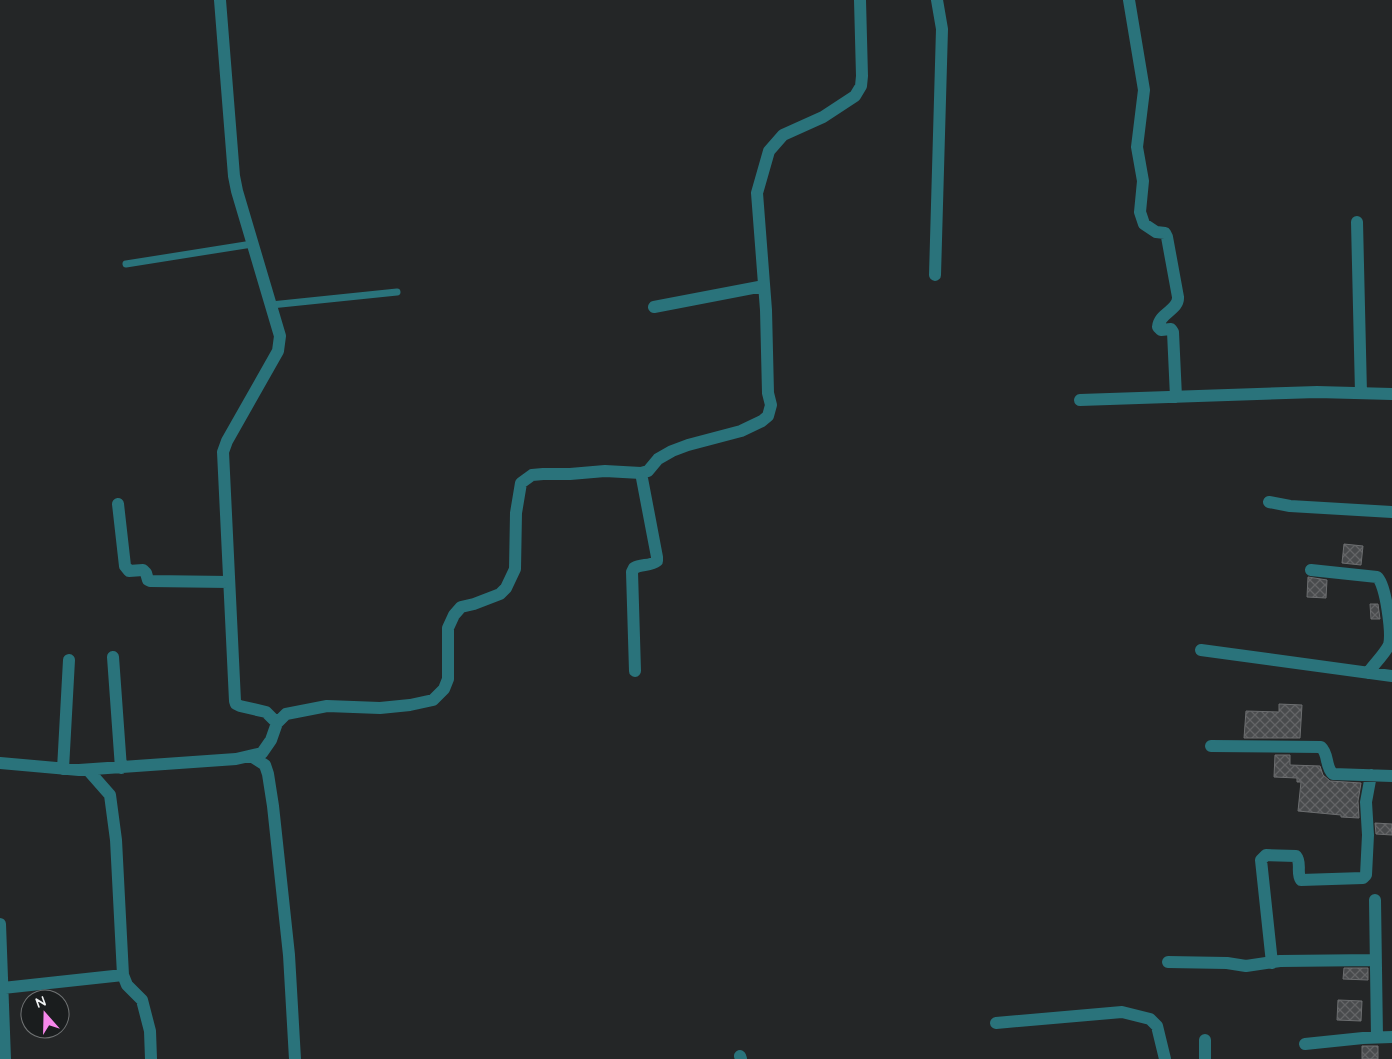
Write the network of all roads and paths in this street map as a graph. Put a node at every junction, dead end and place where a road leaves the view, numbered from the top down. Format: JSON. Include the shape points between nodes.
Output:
{"nodes":[{"id":1,"x":220,"y":0,"type":"edge"},
{"id":2,"x":860,"y":0,"type":"edge"},
{"id":3,"x":937,"y":0,"type":"edge"},
{"id":4,"x":1129,"y":0,"type":"edge"},
{"id":5,"x":1357,"y":222,"type":"dead end"},
{"id":6,"x":252,"y":244,"type":"junction"},
{"id":7,"x":126,"y":264,"type":"dead end"},
{"id":8,"x":935,"y":275,"type":"dead end"},
{"id":9,"x":764,"y":286,"type":"junction"},
{"id":10,"x":397,"y":292,"type":"dead end"},
{"id":11,"x":271,"y":306,"type":"junction"},
{"id":12,"x":654,"y":307,"type":"dead end"},
{"id":13,"x":1361,"y":394,"type":"junction"},
{"id":14,"x":1392,"y":394,"type":"edge"},
{"id":15,"x":1176,"y":397,"type":"junction"},
{"id":16,"x":1080,"y":400,"type":"dead end"},
{"id":17,"x":641,"y":473,"type":"junction"},
{"id":18,"x":1269,"y":502,"type":"dead end"},
{"id":19,"x":118,"y":504,"type":"dead end"},
{"id":20,"x":1392,"y":512,"type":"edge"},
{"id":21,"x":1311,"y":570,"type":"dead end"},
{"id":22,"x":229,"y":582,"type":"junction"},
{"id":23,"x":1201,"y":650,"type":"dead end"},
{"id":24,"x":113,"y":657,"type":"dead end"},
{"id":25,"x":69,"y":660,"type":"dead end"},
{"id":26,"x":636,"y":670,"type":"dead end"},
{"id":27,"x":1368,"y":673,"type":"junction"},
{"id":28,"x":1392,"y":676,"type":"edge"},
{"id":29,"x":277,"y":723,"type":"junction"},
{"id":30,"x":1210,"y":746,"type":"dead end"},
{"id":31,"x":251,"y":756,"type":"junction"},
{"id":32,"x":0,"y":763,"type":"edge"},
{"id":33,"x":121,"y":768,"type":"junction"},
{"id":34,"x":63,"y":769,"type":"junction"},
{"id":35,"x":88,"y":770,"type":"junction"},
{"id":36,"x":1371,"y":776,"type":"junction"},
{"id":37,"x":1392,"y":776,"type":"edge"},
{"id":38,"x":1375,"y":900,"type":"dead end"},
{"id":39,"x":0,"y":924,"type":"edge"},
{"id":40,"x":1376,"y":960,"type":"junction"},
{"id":41,"x":1168,"y":962,"type":"dead end"},
{"id":42,"x":1272,"y":963,"type":"junction"},
{"id":43,"x":123,"y":975,"type":"junction"},
{"id":44,"x":3,"y":988,"type":"junction"},
{"id":45,"x":996,"y":1022,"type":"dead end"},
{"id":46,"x":1377,"y":1037,"type":"junction"},
{"id":47,"x":1392,"y":1037,"type":"edge"},
{"id":48,"x":1205,"y":1040,"type":"dead end"},
{"id":49,"x":1305,"y":1044,"type":"dead end"},
{"id":50,"x":5,"y":1059,"type":"edge"},
{"id":51,"x":151,"y":1059,"type":"edge"},
{"id":52,"x":295,"y":1059,"type":"edge"},
{"id":53,"x":1165,"y":1059,"type":"edge"},
{"id":54,"x":1205,"y":1059,"type":"edge"}],
"edges":[{"from":1,"to":6,"type":"street","via":[[232,166]]},
{"from":2,"to":9,"type":"street","via":[[862,76],[855,96],[783,135],[769,151],[757,193]]},
{"from":3,"to":8,"type":"street","via":[[942,29]]},
{"from":4,"to":15,"type":"street","via":[[1144,90],[1137,147],[1143,182],[1140,212],[1144,224],[1167,237],[1178,302],[1163,316],[1158,327],[1173,332]]},
{"from":5,"to":13,"type":"street"},
{"from":6,"to":7,"type":"lane"},
{"from":6,"to":11,"type":"street"},
{"from":9,"to":12,"type":"street"},
{"from":9,"to":17,"type":"street","via":[[771,405],[768,416],[741,431],[672,451]]},
{"from":10,"to":11,"type":"lane"},
{"from":11,"to":22,"type":"street","via":[[280,336],[278,351],[223,452]]},
{"from":13,"to":14,"type":"street"},
{"from":13,"to":15,"type":"street","via":[[1318,392]]},
{"from":15,"to":16,"type":"street"},
{"from":17,"to":26,"type":"street","via":[[658,557],[654,564],[637,566],[632,572]]},
{"from":17,"to":29,"type":"street","via":[[543,474],[532,475],[521,483],[516,512],[515,568],[500,594],[461,607],[454,615],[448,628],[448,679],[432,700],[380,708],[328,706],[286,714]]},
{"from":18,"to":20,"type":"street"},
{"from":19,"to":22,"type":"street","via":[[126,569],[143,570],[150,581]]},
{"from":21,"to":27,"type":"street","via":[[1377,577],[1381,581],[1388,607],[1390,639],[1388,647]]},
{"from":22,"to":29,"type":"street","via":[[236,704],[266,712]]},
{"from":23,"to":27,"type":"street"},
{"from":24,"to":33,"type":"street"},
{"from":25,"to":34,"type":"street"},
{"from":27,"to":28,"type":"street"},
{"from":29,"to":31,"type":"street","via":[[262,753]]},
{"from":30,"to":36,"type":"street","via":[[1321,747],[1333,774]]},
{"from":31,"to":33,"type":"street","via":[[236,760]]},
{"from":31,"to":52,"type":"street","via":[[265,765],[273,806],[289,956]]},
{"from":32,"to":34,"type":"street"},
{"from":33,"to":35,"type":"street"},
{"from":34,"to":35,"type":"street"},
{"from":35,"to":43,"type":"street","via":[[110,795]]},
{"from":36,"to":37,"type":"street"},
{"from":36,"to":42,"type":"street","via":[[1366,802],[1366,876],[1301,880],[1296,856],[1266,855],[1261,860]]},
{"from":38,"to":40,"type":"street"},
{"from":39,"to":44,"type":"street"},
{"from":40,"to":42,"type":"street"},
{"from":40,"to":46,"type":"street"},
{"from":41,"to":42,"type":"street","via":[[1246,966]]},
{"from":43,"to":44,"type":"street"},
{"from":43,"to":51,"type":"street","via":[[142,1000],[150,1031]]},
{"from":44,"to":50,"type":"street"},
{"from":45,"to":53,"type":"street","via":[[1122,1012],[1150,1019],[1157,1026]]},
{"from":46,"to":47,"type":"street"},
{"from":46,"to":49,"type":"street"},
{"from":48,"to":54,"type":"street"}]}
